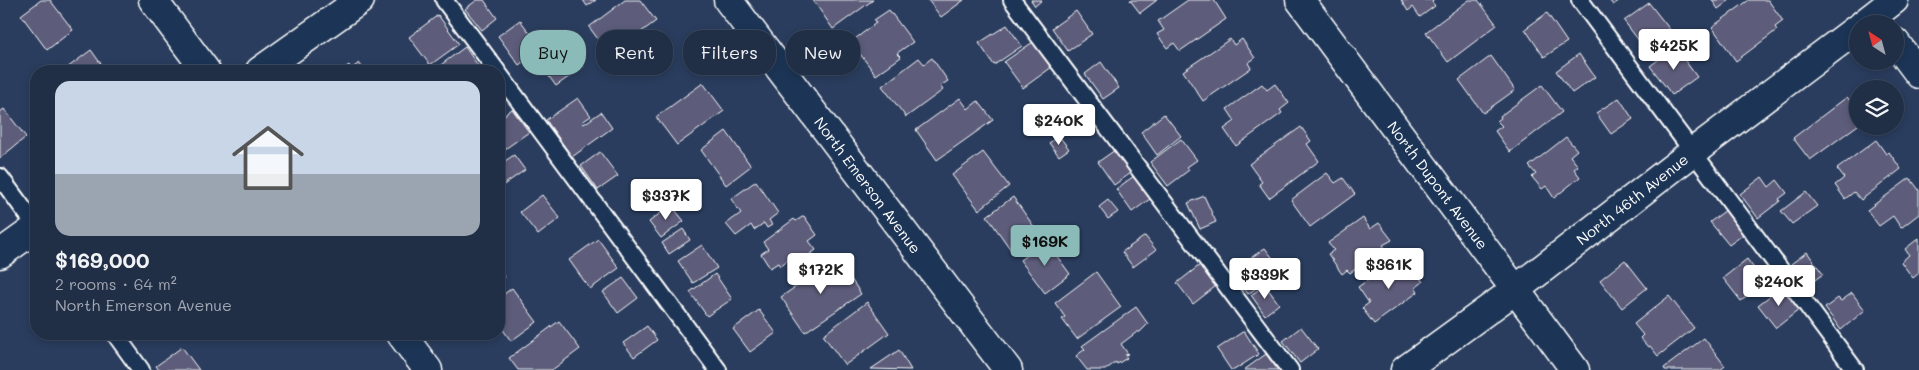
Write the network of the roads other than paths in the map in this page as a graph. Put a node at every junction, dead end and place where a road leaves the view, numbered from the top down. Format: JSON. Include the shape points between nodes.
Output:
{"nodes":[{"id":1,"x":152,"y":0,"type":"edge"},
{"id":2,"x":360,"y":0,"type":"edge"},
{"id":3,"x":444,"y":0,"type":"edge"},
{"id":4,"x":728,"y":0,"type":"edge"},
{"id":5,"x":1012,"y":0,"type":"edge"},
{"id":6,"x":1300,"y":0,"type":"edge"},
{"id":7,"x":1580,"y":0,"type":"edge"},
{"id":8,"x":1849,"y":33,"type":"edge"},
{"id":9,"x":1904,"y":54,"type":"edge"},
{"id":10,"x":201,"y":65,"type":"edge"},
{"id":11,"x":268,"y":65,"type":"edge"},
{"id":12,"x":492,"y":65,"type":"edge"},
{"id":13,"x":1919,"y":74,"type":"edge"},
{"id":14,"x":505,"y":82,"type":"edge"},
{"id":15,"x":1693,"y":152,"type":"junction"},
{"id":16,"x":0,"y":177,"type":"edge"},
{"id":17,"x":30,"y":219,"type":"edge"},
{"id":18,"x":30,"y":232,"type":"edge"},
{"id":19,"x":0,"y":254,"type":"edge"},
{"id":20,"x":1515,"y":290,"type":"junction"},
{"id":21,"x":119,"y":340,"type":"edge"},
{"id":22,"x":406,"y":340,"type":"edge"},
{"id":23,"x":141,"y":370,"type":"edge"},
{"id":24,"x":428,"y":370,"type":"edge"},
{"id":25,"x":718,"y":370,"type":"edge"},
{"id":26,"x":1008,"y":370,"type":"edge"},
{"id":27,"x":1290,"y":370,"type":"edge"},
{"id":28,"x":1405,"y":370,"type":"edge"},
{"id":29,"x":1575,"y":370,"type":"edge"},
{"id":30,"x":1855,"y":370,"type":"edge"}],
"edges":[{"from":1,"to":10,"type":"street"},
{"from":2,"to":11,"type":"street"},
{"from":3,"to":12,"type":"lane"},
{"from":4,"to":26,"type":"street","name":"North Emerson Avenue"},
{"from":5,"to":27,"type":"lane"},
{"from":6,"to":20,"type":"street","name":"North Dupont Avenue"},
{"from":7,"to":15,"type":"lane"},
{"from":8,"to":15,"type":"street","name":"North 46th Avenue"},
{"from":9,"to":13,"type":"street"},
{"from":14,"to":25,"type":"lane"},
{"from":15,"to":20,"type":"street","name":"North 46th Avenue"},
{"from":15,"to":30,"type":"lane"},
{"from":16,"to":17,"type":"lane"},
{"from":18,"to":19,"type":"street"},
{"from":20,"to":28,"type":"street","name":"North 46th Avenue"},
{"from":20,"to":29,"type":"street","name":"North Dupont Avenue"},
{"from":21,"to":23,"type":"lane"},
{"from":22,"to":24,"type":"street"}]}
